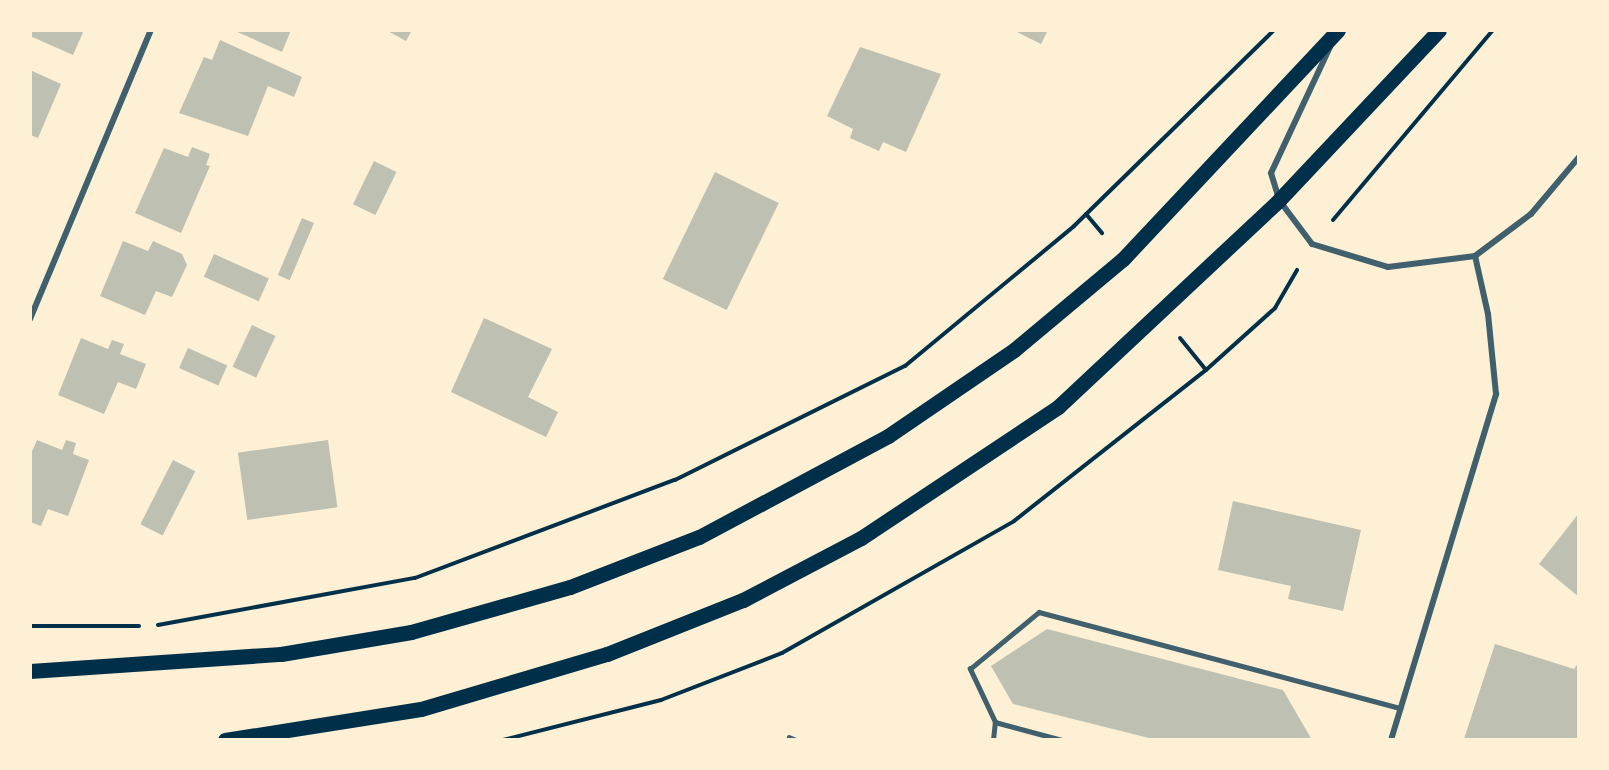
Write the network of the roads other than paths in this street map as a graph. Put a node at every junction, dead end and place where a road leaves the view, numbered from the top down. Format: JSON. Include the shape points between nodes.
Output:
{"nodes":[{"id":1,"x":151,"y":30,"type":"edge"},
{"id":2,"x":1338,"y":30,"type":"edge"},
{"id":3,"x":1439,"y":30,"type":"edge"},
{"id":4,"x":1579,"y":157,"type":"edge"},
{"id":5,"x":1279,"y":200,"type":"junction"},
{"id":6,"x":1475,"y":256,"type":"junction"},
{"id":7,"x":30,"y":319,"type":"edge"},
{"id":8,"x":30,"y":671,"type":"edge"},
{"id":9,"x":1400,"y":708,"type":"junction"},
{"id":10,"x":995,"y":722,"type":"junction"},
{"id":11,"x":789,"y":737,"type":"dead end"},
{"id":12,"x":225,"y":740,"type":"edge"},
{"id":13,"x":796,"y":740,"type":"edge"},
{"id":14,"x":993,"y":740,"type":"edge"},
{"id":15,"x":1062,"y":740,"type":"edge"},
{"id":16,"x":1391,"y":740,"type":"edge"}],
"edges":[{"from":1,"to":7,"type":"street"},
{"from":2,"to":5,"type":"street","via":[[1271,173]]},
{"from":2,"to":8,"type":"main road","via":[[1123,259],[1014,350],[888,436],[699,537],[570,587],[411,632],[281,654]]},
{"from":3,"to":5,"type":"main road"},
{"from":4,"to":6,"type":"street","via":[[1531,214]]},
{"from":5,"to":6,"type":"street","via":[[1312,244],[1388,267]]},
{"from":5,"to":12,"type":"main road","via":[[1058,407],[861,538],[743,600],[607,654],[421,709]]},
{"from":6,"to":9,"type":"street","via":[[1488,314],[1496,394]]},
{"from":9,"to":10,"type":"lane","via":[[1040,612],[970,669]]},
{"from":9,"to":16,"type":"street"},
{"from":10,"to":14,"type":"lane"},
{"from":10,"to":15,"type":"lane"},
{"from":11,"to":13,"type":"lane"}]}
